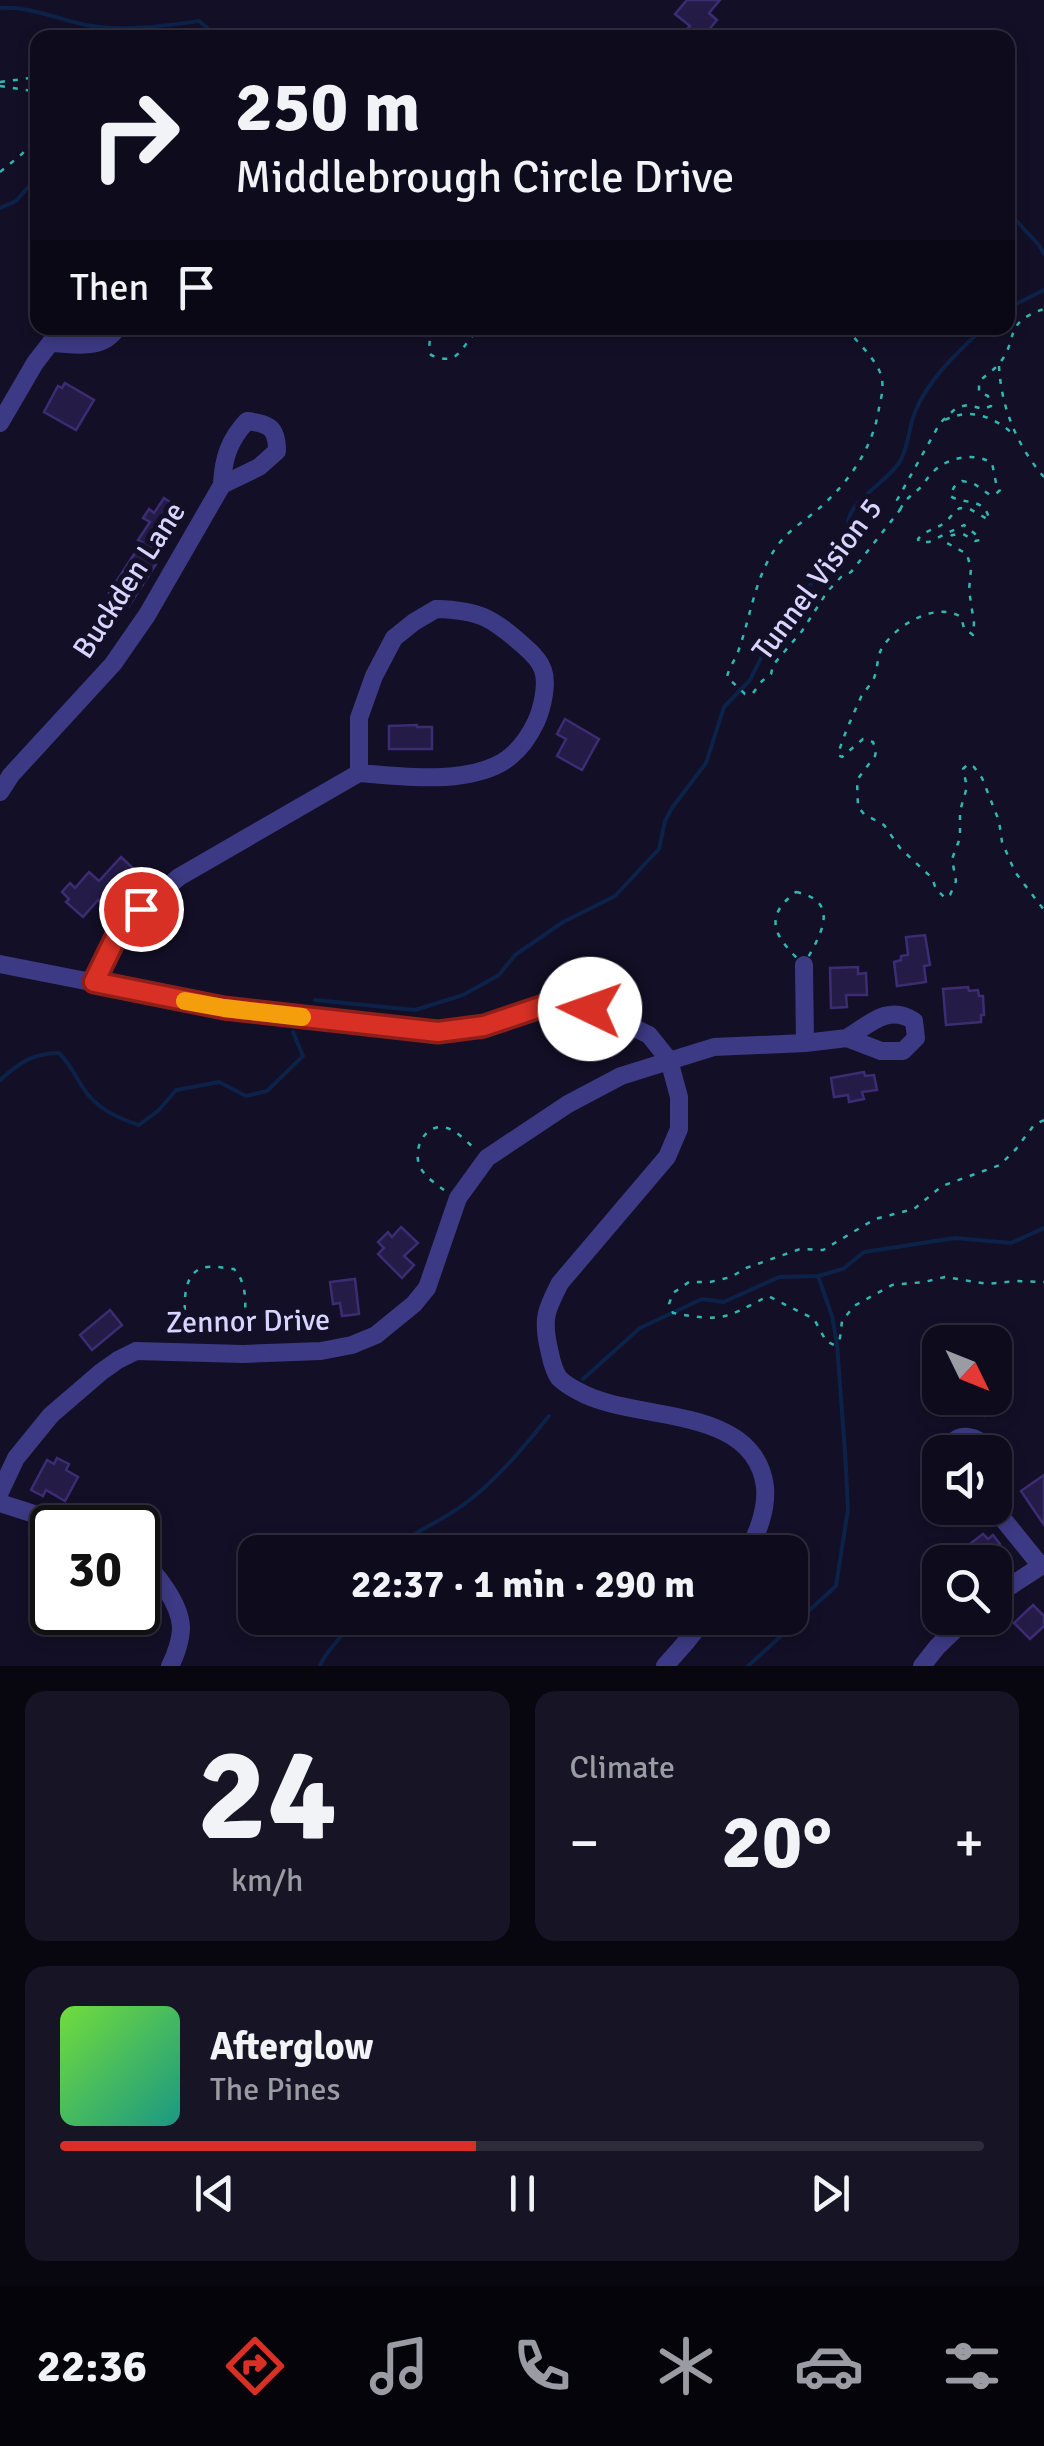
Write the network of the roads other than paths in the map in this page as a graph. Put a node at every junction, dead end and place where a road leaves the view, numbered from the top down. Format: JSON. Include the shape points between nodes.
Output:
{"nodes":[{"id":1,"x":56,"y":335,"type":"edge"},
{"id":2,"x":112,"y":335,"type":"edge"},
{"id":3,"x":0,"y":423,"type":"edge"},
{"id":4,"x":222,"y":485,"type":"dead end"},
{"id":5,"x":359,"y":773,"type":"junction"},
{"id":6,"x":0,"y":792,"type":"edge"},
{"id":7,"x":0,"y":964,"type":"edge"},
{"id":8,"x":804,"y":965,"type":"road end"},
{"id":9,"x":94,"y":982,"type":"junction"},
{"id":10,"x":848,"y":1038,"type":"dead end"},
{"id":11,"x":805,"y":1043,"type":"junction"},
{"id":12,"x":669,"y":1060,"type":"junction"},
{"id":13,"x":0,"y":1492,"type":"edge"},
{"id":14,"x":0,"y":1503,"type":"edge"},
{"id":15,"x":30,"y":1513,"type":"edge"},
{"id":16,"x":1008,"y":1525,"type":"edge"},
{"id":17,"x":756,"y":1535,"type":"edge"},
{"id":18,"x":1042,"y":1565,"type":"edge"},
{"id":19,"x":160,"y":1581,"type":"edge"},
{"id":20,"x":1012,"y":1585,"type":"edge"},
{"id":21,"x":692,"y":1635,"type":"edge"},
{"id":22,"x":949,"y":1635,"type":"edge"},
{"id":23,"x":170,"y":1666,"type":"edge"},
{"id":24,"x":664,"y":1666,"type":"edge"},
{"id":25,"x":922,"y":1666,"type":"edge"}],
"edges":[{"from":1,"to":2,"type":"street","via":[[87,345]]},
{"from":1,"to":3,"type":"street"},
{"from":4,"to":6,"type":"street","name":"Buckden Lane","via":[[113,664]]},
{"from":5,"to":5,"type":"street","via":[[359,718],[374,676],[394,638],[436,609],[491,618],[544,670],[540,714],[529,736],[498,765],[428,778]]},
{"from":5,"to":9,"type":"street","via":[[179,876],[115,939]]},
{"from":7,"to":9,"type":"street"},
{"from":8,"to":11,"type":"street"},
{"from":9,"to":12,"type":"street","via":[[224,1008],[438,1032],[484,1026],[564,999],[649,1035]]},
{"from":10,"to":11,"type":"street","name":"Zennor Drive"},
{"from":11,"to":12,"type":"street","name":"Zennor Drive","via":[[714,1047]]},
{"from":12,"to":13,"type":"street","name":"Zennor Drive","via":[[568,1104],[487,1158],[458,1198],[427,1288],[376,1335],[321,1351],[136,1352],[51,1415],[16,1458]]},
{"from":12,"to":17,"type":"street","via":[[680,1129],[667,1158],[560,1282],[544,1327],[560,1379],[576,1390],[624,1408],[717,1427],[744,1445],[763,1470],[766,1499]]},
{"from":14,"to":15,"type":"street"},
{"from":16,"to":18,"type":"street"},
{"from":18,"to":20,"type":"street"},
{"from":19,"to":23,"type":"street","via":[[181,1625]]},
{"from":21,"to":24,"type":"street"},
{"from":22,"to":25,"type":"street"}]}
